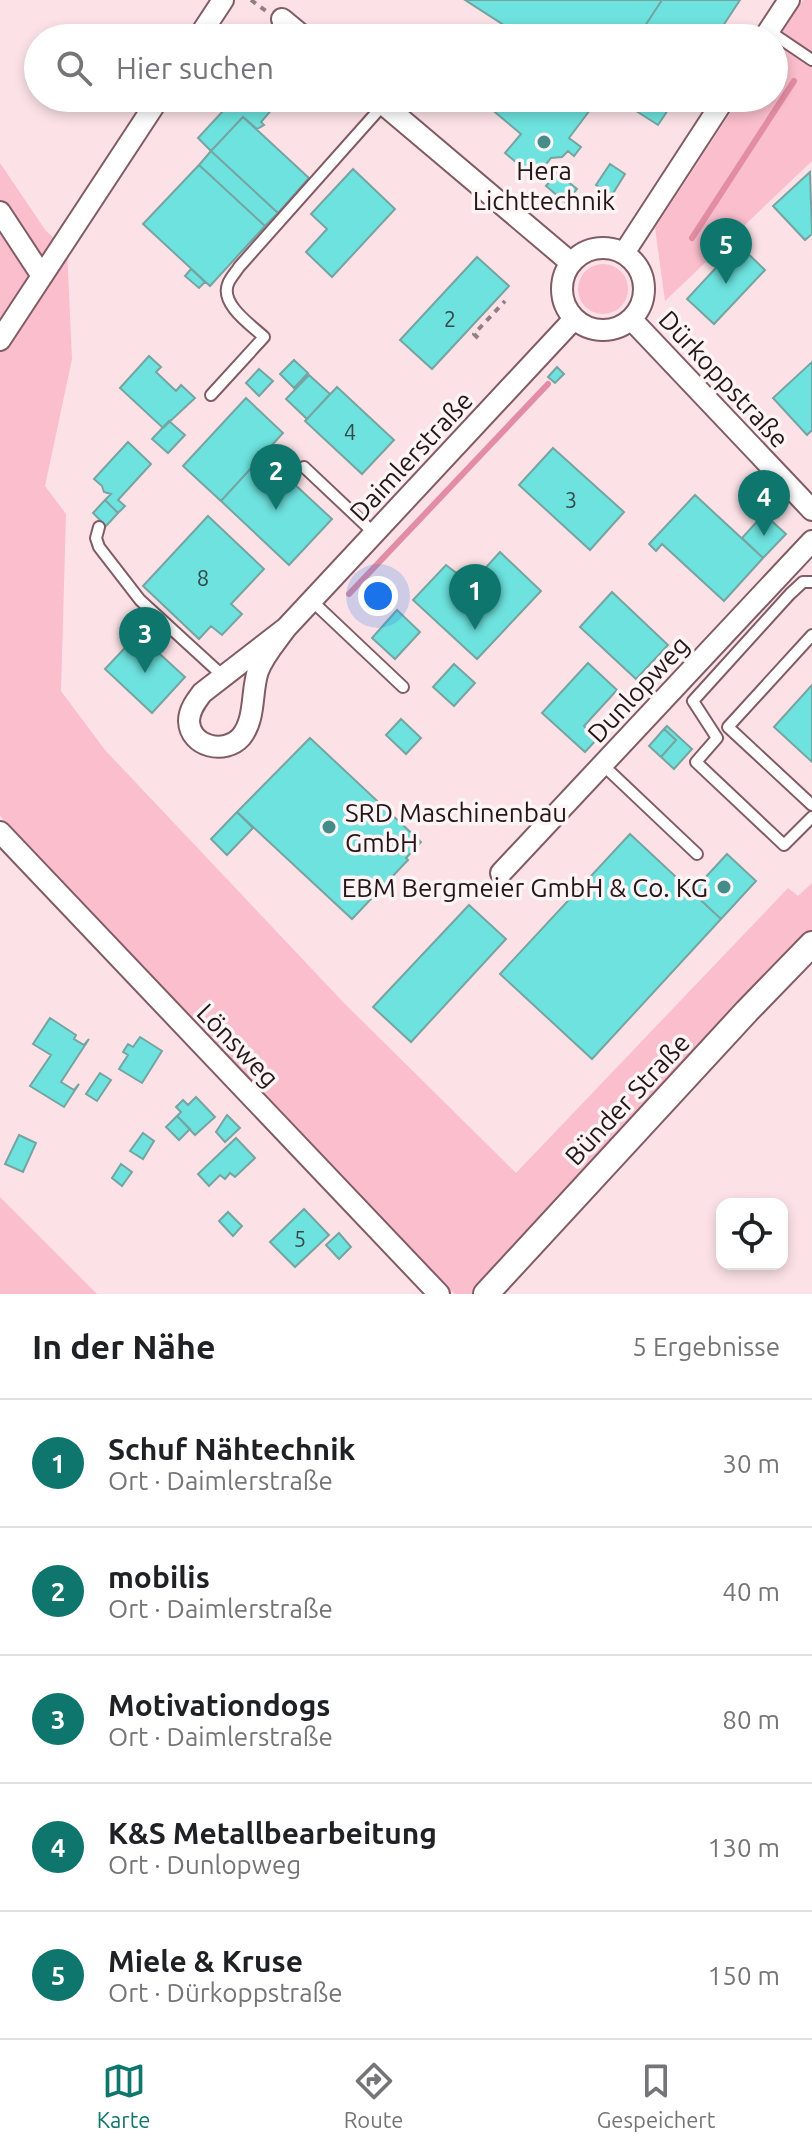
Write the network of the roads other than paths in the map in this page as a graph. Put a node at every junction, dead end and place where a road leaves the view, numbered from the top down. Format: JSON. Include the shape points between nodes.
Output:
{"nodes":[{"id":1,"x":223,"y":0,"type":"edge"},
{"id":2,"x":789,"y":0,"type":"edge"},
{"id":3,"x":282,"y":19,"type":"dead end"},
{"id":4,"x":207,"y":24,"type":"edge"},
{"id":5,"x":288,"y":24,"type":"edge"},
{"id":6,"x":773,"y":24,"type":"edge"},
{"id":7,"x":788,"y":47,"type":"edge"},
{"id":8,"x":812,"y":60,"type":"edge"},
{"id":9,"x":150,"y":112,"type":"edge"},
{"id":10,"x":371,"y":112,"type":"edge"},
{"id":11,"x":393,"y":112,"type":"edge"},
{"id":12,"x":716,"y":112,"type":"edge"},
{"id":13,"x":0,"y":212,"type":"edge"},
{"id":14,"x":624,"y":253,"type":"junction"},
{"id":15,"x":570,"y":262,"type":"junction"},
{"id":16,"x":42,"y":276,"type":"junction"},
{"id":17,"x":574,"y":319,"type":"junction"},
{"id":18,"x":631,"y":319,"type":"junction"},
{"id":19,"x":0,"y":340,"type":"edge"},
{"id":20,"x":211,"y":395,"type":"dead end"},
{"id":21,"x":304,"y":467,"type":"dead end"},
{"id":22,"x":812,"y":510,"type":"edge"},
{"id":23,"x":99,"y":527,"type":"dead end"},
{"id":24,"x":375,"y":534,"type":"junction"},
{"id":25,"x":812,"y":541,"type":"edge"},
{"id":26,"x":812,"y":582,"type":"edge"},
{"id":27,"x":312,"y":601,"type":"junction"},
{"id":28,"x":286,"y":628,"type":"junction"},
{"id":29,"x":812,"y":635,"type":"edge"},
{"id":30,"x":223,"y":676,"type":"junction"},
{"id":31,"x":403,"y":687,"type":"dead end"},
{"id":32,"x":603,"y":765,"type":"junction"},
{"id":33,"x":812,"y":805,"type":"edge"},
{"id":34,"x":812,"y":817,"type":"edge"},
{"id":35,"x":0,"y":832,"type":"edge"},
{"id":36,"x":697,"y":854,"type":"dead end"},
{"id":37,"x":501,"y":873,"type":"dead end"},
{"id":38,"x":812,"y":944,"type":"edge"},
{"id":39,"x":439,"y":1294,"type":"edge"},
{"id":40,"x":486,"y":1294,"type":"edge"}],
"edges":[{"from":1,"to":4,"type":"street"},
{"from":2,"to":6,"type":"street"},
{"from":3,"to":5,"type":"street"},
{"from":7,"to":8,"type":"lane"},
{"from":9,"to":16,"type":"street"},
{"from":10,"to":20,"type":"lane","via":[[227,286],[234,309],[264,337]]},
{"from":11,"to":15,"type":"street"},
{"from":12,"to":14,"type":"street"},
{"from":13,"to":16,"type":"street"},
{"from":14,"to":15,"type":"street","via":[[601,247]]},
{"from":14,"to":18,"type":"street","via":[[634,261],[644,284],[644,297]]},
{"from":15,"to":17,"type":"street","via":[[561,285]]},
{"from":16,"to":19,"type":"street"},
{"from":17,"to":18,"type":"street","via":[[597,330]]},
{"from":17,"to":24,"type":"street","name":"Daimlerstraße"},
{"from":18,"to":22,"type":"street","name":"Dürkoppstraße"},
{"from":21,"to":24,"type":"lane"},
{"from":23,"to":30,"type":"lane","via":[[99,547],[140,600]]},
{"from":24,"to":27,"type":"street","name":"Daimlerstraße"},
{"from":25,"to":32,"type":"street","name":"Dunlopweg"},
{"from":26,"to":34,"type":"lane","via":[[803,582],[790,594],[693,701],[717,738],[696,762],[784,845]]},
{"from":27,"to":28,"type":"street","name":"Daimlerstraße"},
{"from":27,"to":31,"type":"lane"},
{"from":28,"to":30,"type":"street","name":"Daimlerstraße"},
{"from":28,"to":30,"type":"street","name":"Daimlerstraße","via":[[258,671],[249,724],[226,747],[211,747],[191,731],[189,719],[202,693]]},
{"from":29,"to":33,"type":"lane","via":[[728,727]]},
{"from":32,"to":36,"type":"lane"},
{"from":32,"to":37,"type":"street","name":"Dunlopweg"},
{"from":35,"to":39,"type":"street","name":"Lönsweg"},
{"from":38,"to":40,"type":"street","name":"Bünder Straße"}]}
